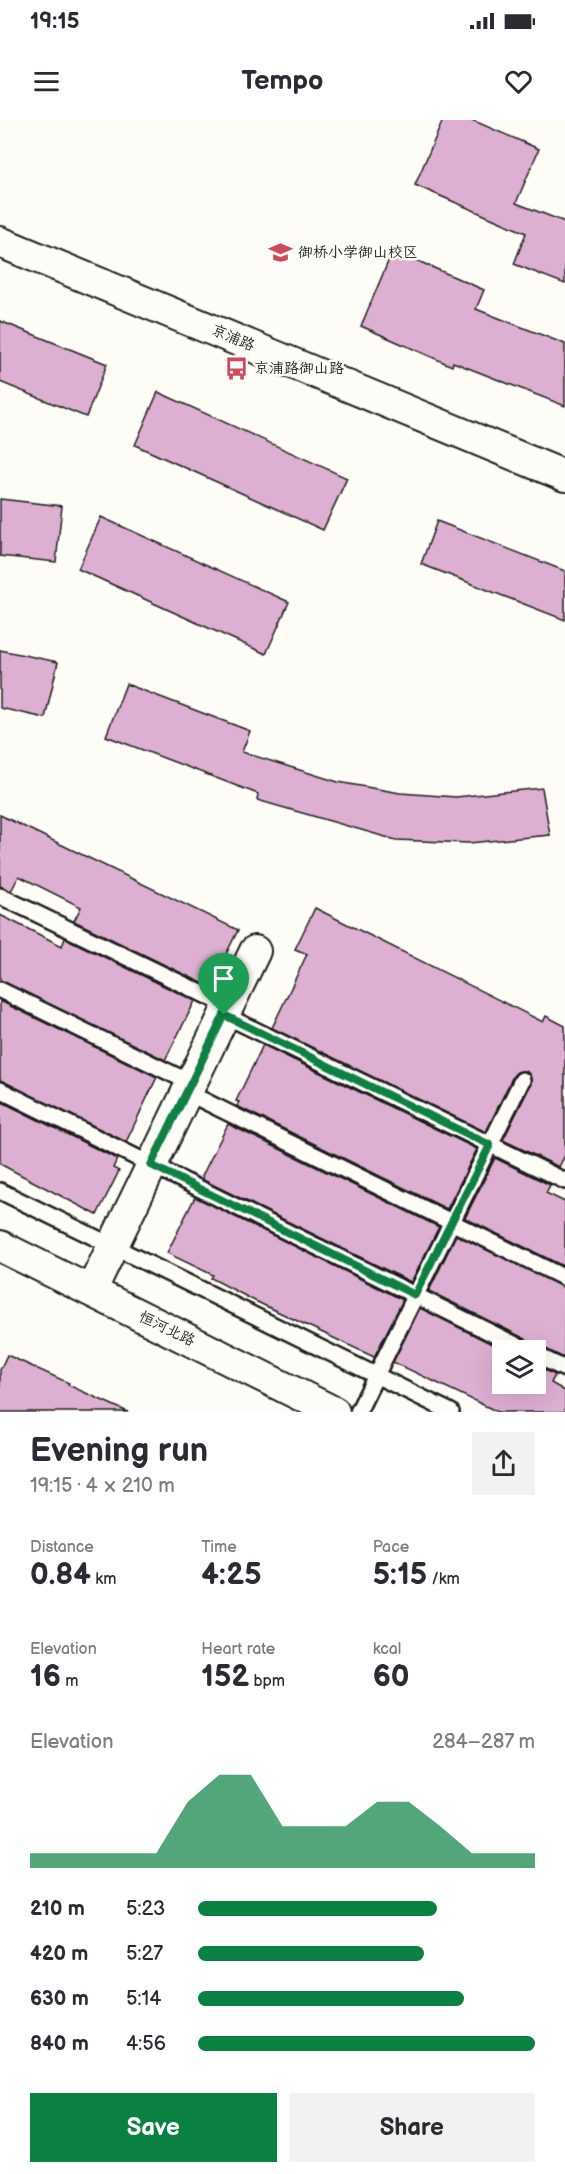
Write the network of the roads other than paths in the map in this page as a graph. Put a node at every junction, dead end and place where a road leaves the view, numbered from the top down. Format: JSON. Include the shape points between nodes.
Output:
{"nodes":[{"id":1,"x":0,"y":242,"type":"edge"},
{"id":2,"x":565,"y":476,"type":"edge"},
{"id":3,"x":0,"y":896,"type":"edge"},
{"id":4,"x":255,"y":951,"type":"dead end"},
{"id":5,"x":0,"y":990,"type":"edge"},
{"id":6,"x":226,"y":1010,"type":"junction"},
{"id":7,"x":522,"y":1080,"type":"dead end"},
{"id":8,"x":189,"y":1088,"type":"junction"},
{"id":9,"x":0,"y":1090,"type":"edge"},
{"id":10,"x":490,"y":1145,"type":"junction"},
{"id":11,"x":151,"y":1165,"type":"junction"},
{"id":12,"x":565,"y":1181,"type":"edge"},
{"id":13,"x":0,"y":1191,"type":"edge"},
{"id":14,"x":452,"y":1223,"type":"junction"},
{"id":15,"x":0,"y":1246,"type":"edge"},
{"id":16,"x":112,"y":1246,"type":"junction"},
{"id":17,"x":565,"y":1278,"type":"edge"},
{"id":18,"x":91,"y":1291,"type":"junction"},
{"id":19,"x":415,"y":1295,"type":"junction"},
{"id":20,"x":506,"y":1340,"type":"edge"},
{"id":21,"x":546,"y":1360,"type":"edge"},
{"id":22,"x":565,"y":1369,"type":"edge"},
{"id":23,"x":376,"y":1375,"type":"junction"},
{"id":24,"x":334,"y":1412,"type":"edge"},
{"id":25,"x":358,"y":1412,"type":"edge"},
{"id":26,"x":451,"y":1412,"type":"edge"}],
"edges":[{"from":1,"to":2,"type":"street","name":"京浦路"},
{"from":3,"to":6,"type":"lane"},
{"from":4,"to":6,"type":"street"},
{"from":5,"to":8,"type":"lane"},
{"from":6,"to":8,"type":"street"},
{"from":6,"to":10,"type":"lane"},
{"from":7,"to":10,"type":"lane"},
{"from":8,"to":11,"type":"street"},
{"from":8,"to":14,"type":"lane"},
{"from":9,"to":11,"type":"lane"},
{"from":10,"to":12,"type":"lane"},
{"from":10,"to":14,"type":"lane"},
{"from":11,"to":16,"type":"street"},
{"from":11,"to":19,"type":"lane"},
{"from":13,"to":16,"type":"lane"},
{"from":14,"to":17,"type":"lane"},
{"from":14,"to":19,"type":"lane"},
{"from":15,"to":18,"type":"street","name":"恒河北路"},
{"from":16,"to":18,"type":"street"},
{"from":16,"to":23,"type":"lane"},
{"from":18,"to":24,"type":"street","name":"恒河北路"},
{"from":19,"to":20,"type":"lane"},
{"from":19,"to":23,"type":"lane"},
{"from":21,"to":22,"type":"lane"},
{"from":23,"to":25,"type":"lane"},
{"from":23,"to":26,"type":"lane"}]}
